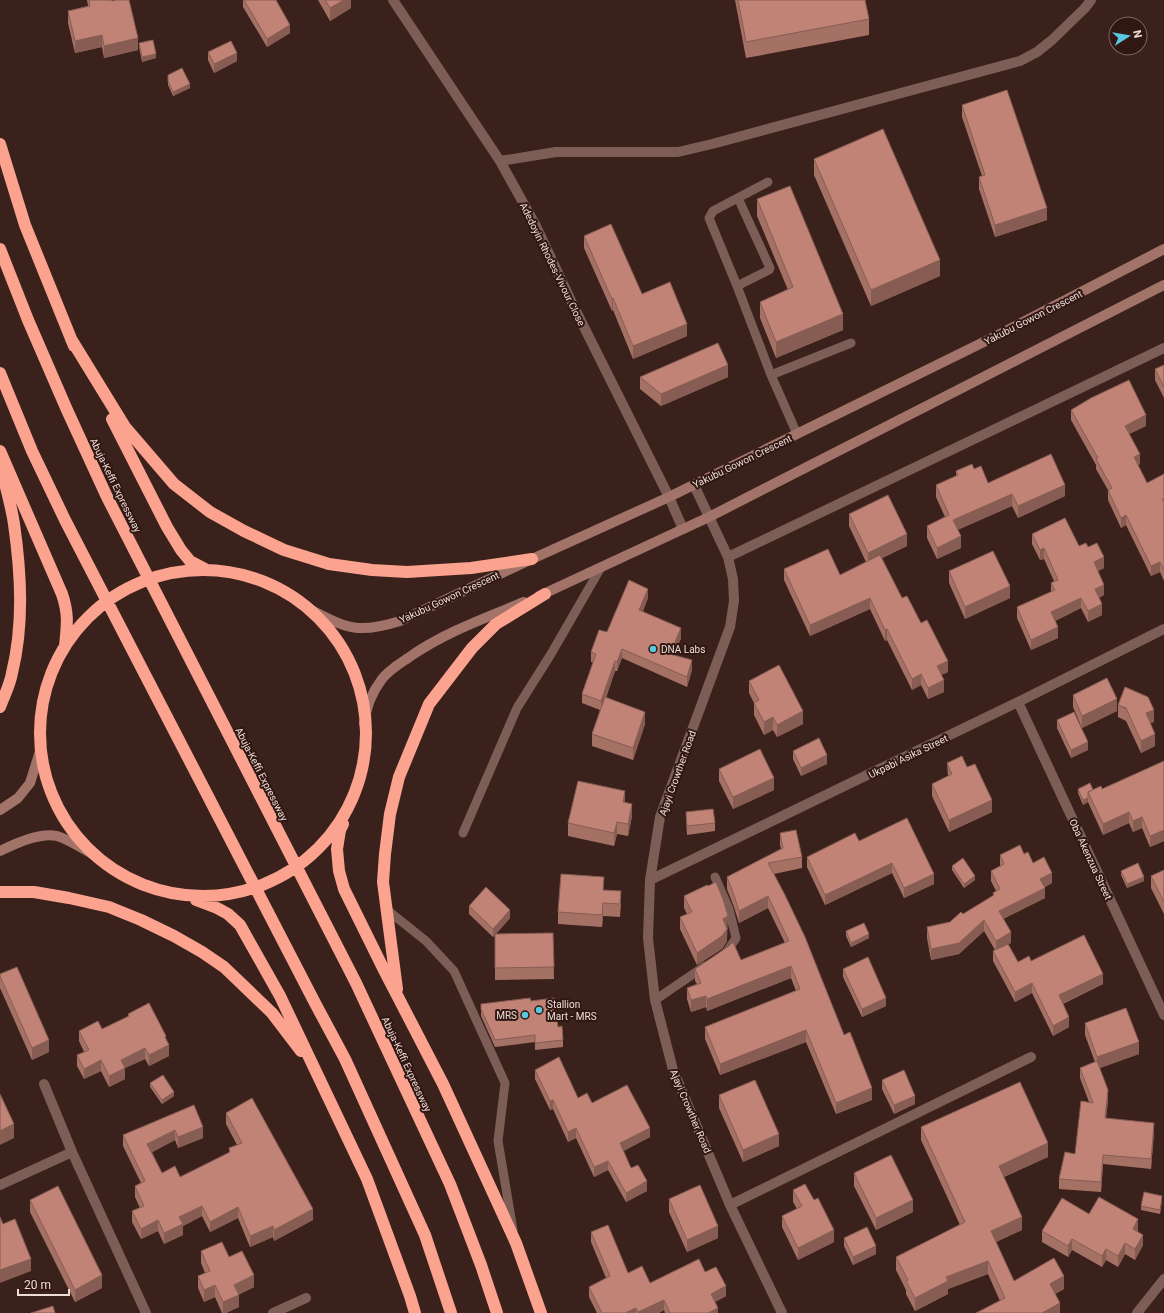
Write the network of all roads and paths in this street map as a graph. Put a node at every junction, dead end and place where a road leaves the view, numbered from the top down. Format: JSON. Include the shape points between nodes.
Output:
{"nodes":[{"id":1,"x":393,"y":0,"type":"edge"},
{"id":2,"x":1091,"y":0,"type":"edge"},
{"id":3,"x":0,"y":144,"type":"edge"},
{"id":4,"x":500,"y":161,"type":"junction"},
{"id":5,"x":768,"y":182,"type":"dead end"},
{"id":6,"x":738,"y":198,"type":"junction"},
{"id":7,"x":0,"y":249,"type":"edge"},
{"id":8,"x":1164,"y":249,"type":"edge"},
{"id":9,"x":1164,"y":285,"type":"edge"},
{"id":10,"x":737,"y":286,"type":"junction"},
{"id":11,"x":71,"y":340,"type":"junction"},
{"id":12,"x":851,"y":343,"type":"dead end"},
{"id":13,"x":1164,"y":348,"type":"edge"},
{"id":14,"x":0,"y":373,"type":"edge"},
{"id":15,"x":771,"y":375,"type":"junction"},
{"id":16,"x":797,"y":434,"type":"junction"},
{"id":17,"x":0,"y":451,"type":"edge"},
{"id":18,"x":0,"y":464,"type":"edge"},
{"id":19,"x":694,"y":485,"type":"junction"},
{"id":20,"x":669,"y":497,"type":"junction"},
{"id":21,"x":709,"y":517,"type":"junction"},
{"id":22,"x":683,"y":529,"type":"junction"},
{"id":23,"x":728,"y":558,"type":"junction"},
{"id":24,"x":532,"y":559,"type":"junction"},
{"id":25,"x":600,"y":568,"type":"junction"},
{"id":26,"x":205,"y":569,"type":"junction"},
{"id":27,"x":545,"y":594,"type":"junction"},
{"id":28,"x":311,"y":610,"type":"junction"},
{"id":29,"x":1164,"y":629,"type":"edge"},
{"id":30,"x":64,"y":648,"type":"junction"},
{"id":31,"x":1018,"y":702,"type":"junction"},
{"id":32,"x":0,"y":707,"type":"edge"},
{"id":33,"x":364,"y":724,"type":"junction"},
{"id":34,"x":41,"y":748,"type":"junction"},
{"id":35,"x":349,"y":808,"type":"junction"},
{"id":36,"x":0,"y":810,"type":"edge"},
{"id":37,"x":463,"y":833,"type":"dead end"},
{"id":38,"x":0,"y":851,"type":"edge"},
{"id":39,"x":96,"y":856,"type":"junction"},
{"id":40,"x":715,"y":877,"type":"dead end"},
{"id":41,"x":650,"y":880,"type":"junction"},
{"id":42,"x":0,"y":892,"type":"edge"},
{"id":43,"x":186,"y":896,"type":"junction"},
{"id":44,"x":386,"y":909,"type":"junction"},
{"id":45,"x":398,"y":998,"type":"junction"},
{"id":46,"x":655,"y":1000,"type":"junction"},
{"id":47,"x":1164,"y":1015,"type":"edge"},
{"id":48,"x":1031,"y":1057,"type":"dead end"},
{"id":49,"x":316,"y":1072,"type":"junction"},
{"id":50,"x":44,"y":1084,"type":"dead end"},
{"id":51,"x":72,"y":1152,"type":"junction"},
{"id":52,"x":0,"y":1185,"type":"edge"},
{"id":53,"x":730,"y":1205,"type":"junction"},
{"id":54,"x":516,"y":1243,"type":"junction"},
{"id":55,"x":1164,"y":1279,"type":"edge"},
{"id":56,"x":306,"y":1298,"type":"dead end"},
{"id":57,"x":146,"y":1313,"type":"edge"},
{"id":58,"x":274,"y":1313,"type":"edge"},
{"id":59,"x":416,"y":1313,"type":"edge"},
{"id":60,"x":451,"y":1313,"type":"edge"},
{"id":61,"x":497,"y":1313,"type":"edge"},
{"id":62,"x":541,"y":1313,"type":"edge"},
{"id":63,"x":782,"y":1313,"type":"edge"},
{"id":64,"x":1137,"y":1313,"type":"edge"}],
"edges":[{"from":1,"to":4,"type":"street","name":"Adedoyin Rhodes-Vivour Close"},
{"from":2,"to":4,"type":"street","via":[[1052,40],[1020,61],[678,152],[556,152]]},
{"from":3,"to":11,"type":"highway","via":[[25,225]]},
{"from":4,"to":20,"type":"street","name":"Adedoyin Rhodes-Vivour Close","via":[[536,226]]},
{"from":5,"to":6,"type":"lane"},
{"from":6,"to":10,"type":"lane","via":[[713,211],[709,218]]},
{"from":6,"to":10,"type":"lane","via":[[770,268]]},
{"from":7,"to":61,"type":"highway","name":"Abuja-Keffi Expressway","via":[[31,327],[107,497],[356,983],[450,1184]]},
{"from":8,"to":16,"type":"main road","name":"Yakubu Gowon Crescent","via":[[1002,333]]},
{"from":9,"to":21,"type":"main road"},
{"from":10,"to":15,"type":"lane"},
{"from":11,"to":24,"type":"highway","via":[[125,427],[174,484],[210,512],[244,531],[284,550],[329,564],[372,570],[407,572],[471,568]]},
{"from":11,"to":26,"type":"highway","via":[[167,527],[190,561]]},
{"from":12,"to":15,"type":"lane"},
{"from":13,"to":23,"type":"street"},
{"from":14,"to":60,"type":"highway","via":[[32,451],[65,520],[345,1059],[425,1235]]},
{"from":15,"to":16,"type":"lane"},
{"from":16,"to":19,"type":"main road","name":"Yakubu Gowon Crescent"},
{"from":17,"to":30,"type":"highway","via":[[67,607]]},
{"from":18,"to":32,"type":"highway","via":[[14,522],[20,576],[17,648],[12,674]]},
{"from":19,"to":20,"type":"main road","name":"Yakubu Gowon Crescent"},
{"from":19,"to":21,"type":"street","name":"Ajayi Crowther Road"},
{"from":20,"to":22,"type":"street","name":"Adedoyin Rhodes-Vivour Close"},
{"from":20,"to":24,"type":"main road","name":"Yakubu Gowon Crescent"},
{"from":21,"to":22,"type":"main road"},
{"from":21,"to":23,"type":"street","name":"Ajayi Crowther Road"},
{"from":22,"to":25,"type":"main road"},
{"from":23,"to":41,"type":"street","name":"Ajayi Crowther Road","via":[[734,601],[730,627],[660,817]]},
{"from":24,"to":28,"type":"main road","name":"Yakubu Gowon Crescent","via":[[382,626],[363,629],[346,627]]},
{"from":25,"to":27,"type":"main road"},
{"from":25,"to":37,"type":"lane","via":[[517,708]]},
{"from":26,"to":28,"type":"highway","via":[[259,579],[284,590]]},
{"from":26,"to":30,"type":"highway","via":[[177,571],[124,590],[101,606],[81,625]]},
{"from":27,"to":33,"type":"main road","via":[[455,631],[418,650],[395,666],[374,691],[365,713]]},
{"from":27,"to":44,"type":"highway","via":[[496,624],[485,634],[429,704],[399,777],[390,814],[382,882]]},
{"from":28,"to":33,"type":"highway","via":[[336,638],[348,657],[363,698]]},
{"from":29,"to":31,"type":"street","name":"Ukpabi Asika Street"},
{"from":30,"to":34,"type":"highway","via":[[45,696]]},
{"from":31,"to":41,"type":"street","name":"Ukpabi Asika Street"},
{"from":31,"to":47,"type":"street","name":"Oba Akenzua Street"},
{"from":33,"to":35,"type":"highway","via":[[362,765]]},
{"from":34,"to":36,"type":"main road","via":[[30,783],[18,798]]},
{"from":34,"to":39,"type":"highway","via":[[45,772],[64,818],[78,838]]},
{"from":35,"to":43,"type":"highway","via":[[334,832],[316,853],[294,871],[269,884],[242,893],[214,897]]},
{"from":35,"to":45,"type":"highway","name":"Abuja-Keffi Expressway","via":[[340,830],[339,871],[344,889]]},
{"from":38,"to":39,"type":"main road","via":[[29,839],[56,836]]},
{"from":39,"to":43,"type":"highway","via":[[138,883],[161,892]]},
{"from":40,"to":46,"type":"lane","via":[[729,909],[736,938],[726,953]]},
{"from":41,"to":46,"type":"street","name":"Ajayi Crowther Road","via":[[648,938]]},
{"from":42,"to":49,"type":"highway","via":[[34,892],[109,907],[174,936],[224,967],[251,992],[272,1013]]},
{"from":43,"to":49,"type":"highway","via":[[217,908],[240,925],[280,996]]},
{"from":44,"to":45,"type":"highway"},
{"from":44,"to":54,"type":"lane","via":[[426,941],[454,971],[505,1083],[498,1141]]},
{"from":45,"to":54,"type":"highway","name":"Abuja-Keffi Expressway","via":[[444,1084]]},
{"from":46,"to":53,"type":"street","name":"Ajayi Crowther Road","via":[[673,1070]]},
{"from":48,"to":53,"type":"street"},
{"from":49,"to":59,"type":"highway","via":[[367,1179]]},
{"from":50,"to":51,"type":"street"},
{"from":51,"to":52,"type":"street"},
{"from":51,"to":57,"type":"street"},
{"from":53,"to":63,"type":"street","name":"Ajayi Crowther Road"},
{"from":54,"to":62,"type":"highway","name":"Abuja-Keffi Expressway"},
{"from":55,"to":64,"type":"street"},
{"from":56,"to":58,"type":"street"}]}
